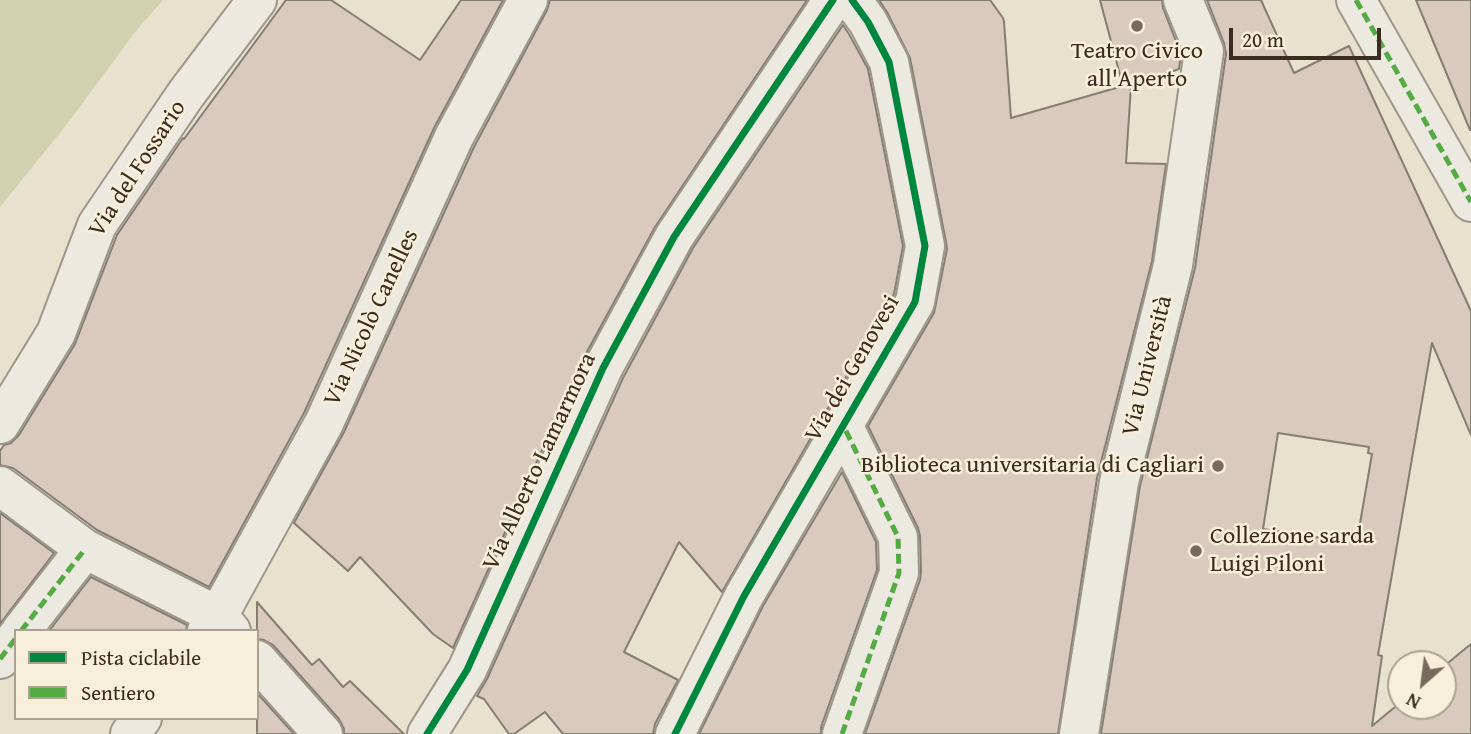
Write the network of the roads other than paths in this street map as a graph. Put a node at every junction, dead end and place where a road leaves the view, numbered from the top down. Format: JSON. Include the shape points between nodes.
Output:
{"nodes":[{"id":1,"x":257,"y":0,"type":"edge"},
{"id":2,"x":528,"y":0,"type":"edge"},
{"id":3,"x":833,"y":0,"type":"edge"},
{"id":4,"x":852,"y":0,"type":"edge"},
{"id":5,"x":1183,"y":0,"type":"edge"},
{"id":6,"x":1356,"y":0,"type":"edge"},
{"id":7,"x":1471,"y":202,"type":"edge"},
{"id":8,"x":0,"y":424,"type":"edge"},
{"id":9,"x":843,"y":425,"type":"junction"},
{"id":10,"x":0,"y":486,"type":"edge"},
{"id":11,"x":85,"y":549,"type":"junction"},
{"id":12,"x":219,"y":626,"type":"edge"},
{"id":13,"x":23,"y":629,"type":"edge"},
{"id":14,"x":14,"y":641,"type":"edge"},
{"id":15,"x":0,"y":659,"type":"edge"},
{"id":16,"x":259,"y":662,"type":"edge"},
{"id":17,"x":323,"y":734,"type":"edge"},
{"id":18,"x":427,"y":734,"type":"edge"},
{"id":19,"x":675,"y":734,"type":"edge"},
{"id":20,"x":842,"y":734,"type":"edge"},
{"id":21,"x":1079,"y":734,"type":"edge"}],
"edges":[{"from":1,"to":8,"type":"street","name":"Via del Fossario","via":[[97,225],[56,333]]},
{"from":2,"to":12,"type":"street","name":"Via Nicolò Canelles","via":[[454,137],[324,423]]},
{"from":3,"to":18,"type":"street","name":"Via Alberto Lamarmora","via":[[674,237],[603,369],[467,670]]},
{"from":4,"to":9,"type":"street","name":"Via dei Genovesi","via":[[889,62],[925,246],[915,302]]},
{"from":5,"to":21,"type":"street","name":"Via Università","via":[[1204,51],[1172,265],[1119,481]]},
{"from":6,"to":7,"type":"street"},
{"from":9,"to":19,"type":"street","name":"Via dei Genovesi","via":[[744,596]]},
{"from":9,"to":20,"type":"street","via":[[898,537],[899,573]]},
{"from":10,"to":11,"type":"street"},
{"from":11,"to":12,"type":"street"},
{"from":11,"to":13,"type":"street"},
{"from":14,"to":15,"type":"street"},
{"from":16,"to":17,"type":"street"}]}
